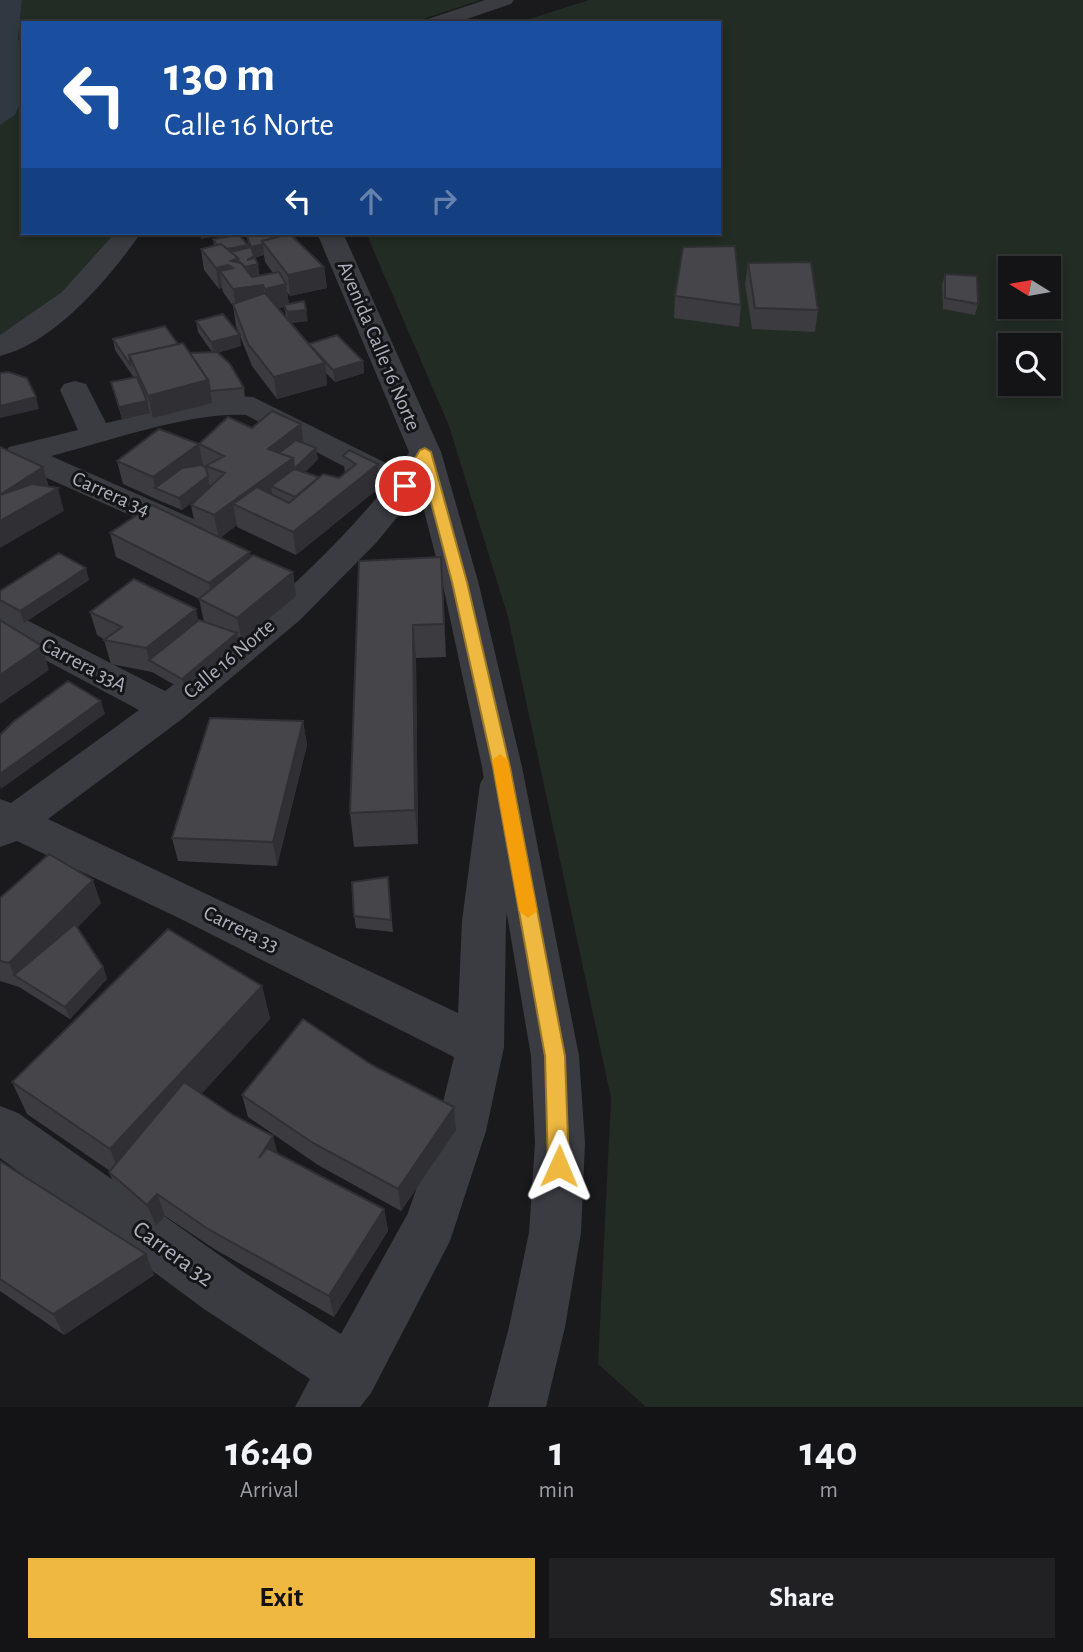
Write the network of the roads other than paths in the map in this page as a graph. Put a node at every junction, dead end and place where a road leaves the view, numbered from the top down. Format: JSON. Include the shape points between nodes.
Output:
{"nodes":[{"id":1,"x":505,"y":0,"type":"edge"},
{"id":2,"x":441,"y":21,"type":"edge"},
{"id":3,"x":126,"y":235,"type":"edge"},
{"id":4,"x":331,"y":235,"type":"edge"},
{"id":5,"x":0,"y":347,"type":"edge"},
{"id":6,"x":75,"y":390,"type":"dead end"},
{"id":7,"x":95,"y":434,"type":"junction"},
{"id":8,"x":415,"y":469,"type":"junction"},
{"id":9,"x":218,"y":542,"type":"edge"},
{"id":10,"x":280,"y":569,"type":"edge"},
{"id":11,"x":317,"y":586,"type":"junction"},
{"id":12,"x":0,"y":621,"type":"edge"},
{"id":13,"x":168,"y":709,"type":"junction"},
{"id":14,"x":502,"y":767,"type":"junction"},
{"id":15,"x":5,"y":823,"type":"edge"},
{"id":16,"x":480,"y":1047,"type":"junction"},
{"id":17,"x":0,"y":1129,"type":"edge"},
{"id":18,"x":338,"y":1390,"type":"edge"},
{"id":19,"x":517,"y":1407,"type":"edge"}],
"edges":[{"from":1,"to":2,"type":"street"},
{"from":3,"to":5,"type":"street","via":[[94,278],[42,324]]},
{"from":4,"to":8,"type":"street","name":"Avenida Calle 16 Norte"},
{"from":6,"to":7,"type":"street"},
{"from":7,"to":8,"type":"street","via":[[240,404]]},
{"from":7,"to":9,"type":"street","name":"Carrera 34","via":[[20,454]]},
{"from":8,"to":11,"type":"street","name":"Calle 16 Norte"},
{"from":8,"to":14,"type":"street","name":"Avenida Calle 16 Norte","via":[[460,582]]},
{"from":10,"to":11,"type":"street"},
{"from":11,"to":13,"type":"street","name":"Calle 16 Norte"},
{"from":12,"to":13,"type":"street","name":"Carrera 33A"},
{"from":13,"to":15,"type":"street","name":"Calle 16 Norte"},
{"from":14,"to":16,"type":"street","via":[[484,921]]},
{"from":14,"to":19,"type":"street","name":"Avenida Calle 16 Norte","via":[[555,1056],[560,1143],[555,1233]]},
{"from":15,"to":16,"type":"street","name":"Carrera 33","via":[[197,907]]},
{"from":16,"to":18,"type":"street","via":[[461,1131],[430,1223]]},
{"from":17,"to":18,"type":"street","name":"Carrera 32","via":[[223,1290]]}]}
